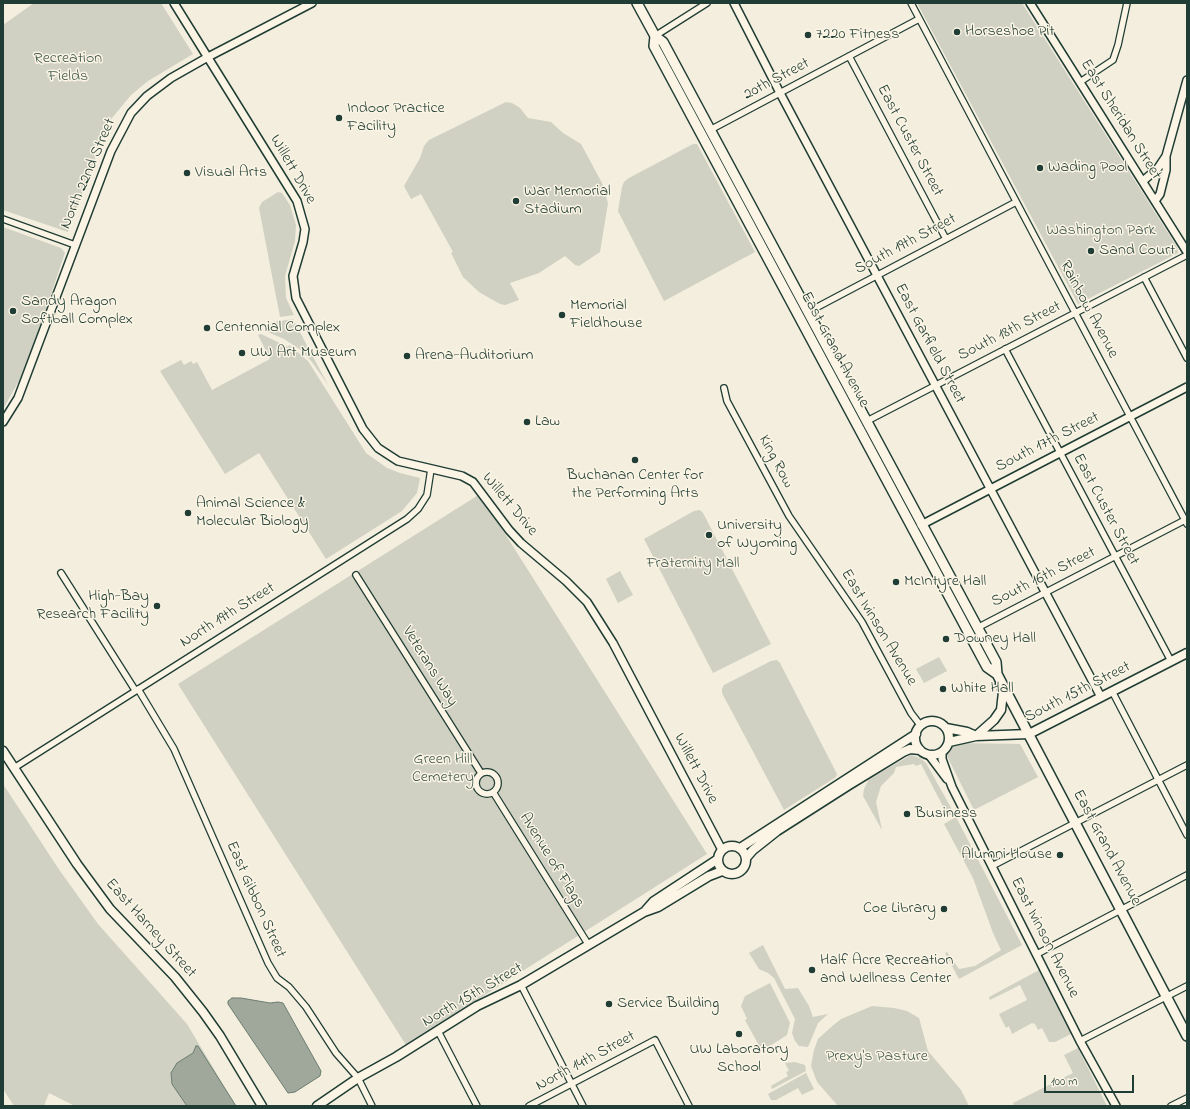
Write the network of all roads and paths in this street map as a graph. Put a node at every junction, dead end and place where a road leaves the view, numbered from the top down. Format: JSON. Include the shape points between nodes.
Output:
{"nodes":[{"id":1,"x":174,"y":3,"type":"edge"},
{"id":2,"x":312,"y":3,"type":"edge"},
{"id":3,"x":637,"y":3,"type":"edge"},
{"id":4,"x":707,"y":3,"type":"edge"},
{"id":5,"x":734,"y":3,"type":"edge"},
{"id":6,"x":911,"y":3,"type":"edge"},
{"id":7,"x":1030,"y":3,"type":"edge"},
{"id":8,"x":1127,"y":3,"type":"edge"},
{"id":9,"x":919,"y":19,"type":"junction"},
{"id":10,"x":655,"y":36,"type":"junction"},
{"id":11,"x":849,"y":56,"type":"junction"},
{"id":12,"x":208,"y":57,"type":"junction"},
{"id":13,"x":1187,"y":80,"type":"edge"},
{"id":14,"x":1080,"y":82,"type":"junction"},
{"id":15,"x":780,"y":93,"type":"junction"},
{"id":16,"x":710,"y":130,"type":"junction"},
{"id":17,"x":1166,"y":156,"type":"junction"},
{"id":18,"x":1143,"y":181,"type":"junction"},
{"id":19,"x":1155,"y":201,"type":"junction"},
{"id":20,"x":1016,"y":202,"type":"junction"},
{"id":21,"x":3,"y":219,"type":"edge"},
{"id":22,"x":946,"y":239,"type":"junction"},
{"id":23,"x":75,"y":245,"type":"junction"},
{"id":24,"x":1187,"y":252,"type":"edge"},
{"id":25,"x":1187,"y":255,"type":"edge"},
{"id":26,"x":877,"y":275,"type":"junction"},
{"id":27,"x":1144,"y":277,"type":"junction"},
{"id":28,"x":808,"y":312,"type":"junction"},
{"id":29,"x":1075,"y":313,"type":"junction"},
{"id":30,"x":1005,"y":349,"type":"junction"},
{"id":31,"x":1187,"y":358,"type":"edge"},
{"id":32,"x":935,"y":385,"type":"junction"},
{"id":33,"x":1187,"y":387,"type":"edge"},
{"id":34,"x":724,"y":388,"type":"dead end"},
{"id":35,"x":1130,"y":416,"type":"junction"},
{"id":36,"x":3,"y":422,"type":"edge"},
{"id":37,"x":867,"y":422,"type":"junction"},
{"id":38,"x":1060,"y":453,"type":"junction"},
{"id":39,"x":431,"y":468,"type":"junction"},
{"id":40,"x":990,"y":489,"type":"junction"},
{"id":41,"x":1186,"y":521,"type":"edge"},
{"id":42,"x":921,"y":525,"type":"junction"},
{"id":43,"x":810,"y":544,"type":"joint"},
{"id":44,"x":1115,"y":556,"type":"junction"},
{"id":45,"x":61,"y":573,"type":"dead end"},
{"id":46,"x":356,"y":576,"type":"dead end"},
{"id":47,"x":1046,"y":592,"type":"junction"},
{"id":48,"x":977,"y":628,"type":"junction"},
{"id":49,"x":1187,"y":653,"type":"edge"},
{"id":50,"x":1171,"y":661,"type":"junction"},
{"id":51,"x":997,"y":674,"type":"junction"},
{"id":52,"x":137,"y":690,"type":"junction"},
{"id":53,"x":1112,"y":691,"type":"junction"},
{"id":54,"x":1101,"y":697,"type":"junction"},
{"id":55,"x":921,"y":726,"type":"junction"},
{"id":56,"x":946,"y":728,"type":"junction"},
{"id":57,"x":916,"y":734,"type":"junction"},
{"id":58,"x":1029,"y":734,"type":"junction"},
{"id":59,"x":976,"y":736,"type":"junction"},
{"id":60,"x":949,"y":742,"type":"junction"},
{"id":61,"x":920,"y":750,"type":"junction"},
{"id":62,"x":3,"y":751,"type":"edge"},
{"id":63,"x":942,"y":752,"type":"junction"},
{"id":64,"x":929,"y":755,"type":"junction"},
{"id":65,"x":1187,"y":765,"type":"edge"},
{"id":66,"x":14,"y":768,"type":"junction"},
{"id":67,"x":481,"y":773,"type":"junction"},
{"id":68,"x":1158,"y":780,"type":"junction"},
{"id":69,"x":949,"y":781,"type":"junction"},
{"id":70,"x":848,"y":782,"type":"junction"},
{"id":71,"x":493,"y":792,"type":"junction"},
{"id":72,"x":1076,"y":822,"type":"junction"},
{"id":73,"x":1187,"y":835,"type":"edge"},
{"id":74,"x":740,"y":848,"type":"junction"},
{"id":75,"x":722,"y":850,"type":"junction"},
{"id":76,"x":746,"y":858,"type":"junction"},
{"id":77,"x":718,"y":859,"type":"junction"},
{"id":78,"x":992,"y":866,"type":"junction"},
{"id":79,"x":722,"y":871,"type":"junction"},
{"id":80,"x":1187,"y":875,"type":"edge"},
{"id":81,"x":1121,"y":909,"type":"junction"},
{"id":82,"x":644,"y":912,"type":"junction"},
{"id":83,"x":588,"y":944,"type":"junction"},
{"id":84,"x":1037,"y":954,"type":"junction"},
{"id":85,"x":521,"y":985,"type":"junction"},
{"id":86,"x":1187,"y":986,"type":"edge"},
{"id":87,"x":1167,"y":997,"type":"junction"},
{"id":88,"x":438,"y":1031,"type":"junction"},
{"id":89,"x":1187,"y":1036,"type":"edge"},
{"id":90,"x":1080,"y":1042,"type":"junction"},
{"id":91,"x":358,"y":1078,"type":"junction"},
{"id":92,"x":572,"y":1084,"type":"junction"},
{"id":93,"x":1187,"y":1098,"type":"edge"},
{"id":94,"x":262,"y":1106,"type":"edge"},
{"id":95,"x":317,"y":1106,"type":"edge"},
{"id":96,"x":372,"y":1106,"type":"edge"},
{"id":97,"x":477,"y":1106,"type":"edge"},
{"id":98,"x":529,"y":1106,"type":"edge"},
{"id":99,"x":583,"y":1106,"type":"edge"},
{"id":100,"x":689,"y":1106,"type":"edge"},
{"id":101,"x":1116,"y":1106,"type":"edge"},
{"id":102,"x":1171,"y":1106,"type":"edge"}],
"edges":[{"from":1,"to":12,"type":"street","name":"Willett Drive"},
{"from":2,"to":12,"type":"street","name":"North 22nd Street"},
{"from":3,"to":10,"type":"main road","name":"East Grand Avenue"},
{"from":4,"to":10,"type":"street"},
{"from":5,"to":15,"type":"street","name":"East Garfield Street"},
{"from":6,"to":9,"type":"street","name":"Rainbow Avenue"},
{"from":7,"to":14,"type":"street","name":"East Sheridan Street"},
{"from":8,"to":14,"type":"street","via":[[1113,60]]},
{"from":9,"to":11,"type":"street","name":"20th Street"},
{"from":9,"to":20,"type":"street","name":"Rainbow Avenue"},
{"from":10,"to":16,"type":"main road","name":"East Grand Avenue","via":[[663,42]]},
{"from":10,"to":51,"type":"main road","name":"East Grand Avenue","via":[[654,46],[912,529],[987,667]]},
{"from":11,"to":15,"type":"street","name":"20th Street"},
{"from":11,"to":22,"type":"street","name":"East Custer Street"},
{"from":12,"to":23,"type":"street","name":"North 22nd Street","via":[[155,89],[131,112],[110,150]]},
{"from":12,"to":39,"type":"street","name":"Willett Drive","via":[[299,206],[305,229],[294,270],[293,290],[353,412],[370,440],[385,453],[406,464]]},
{"from":13,"to":17,"type":"street"},
{"from":14,"to":18,"type":"street","name":"East Sheridan Street"},
{"from":15,"to":16,"type":"street","name":"20th Street"},
{"from":15,"to":26,"type":"street","name":"East Garfield Street"},
{"from":16,"to":28,"type":"main road","name":"East Grand Avenue"},
{"from":17,"to":18,"type":"street","via":[[1158,168]]},
{"from":17,"to":19,"type":"street","via":[[1166,170],[1160,194]]},
{"from":18,"to":19,"type":"street","name":"East Sheridan Street"},
{"from":19,"to":24,"type":"street","name":"East Sheridan Street"},
{"from":20,"to":22,"type":"street","name":"South 19th Street"},
{"from":20,"to":29,"type":"street","name":"Rainbow Avenue"},
{"from":21,"to":23,"type":"street"},
{"from":22,"to":26,"type":"street","name":"South 19th Street"},
{"from":23,"to":36,"type":"street","name":"North 22nd Street","via":[[27,376],[18,398]]},
{"from":25,"to":27,"type":"street","name":"South 18th Street"},
{"from":26,"to":28,"type":"street","name":"South 19th Street"},
{"from":26,"to":32,"type":"street","name":"East Garfield Street"},
{"from":27,"to":29,"type":"street","name":"South 18th Street"},
{"from":27,"to":31,"type":"street"},
{"from":28,"to":37,"type":"main road","name":"East Grand Avenue"},
{"from":29,"to":30,"type":"street","name":"South 18th Street"},
{"from":29,"to":35,"type":"street","name":"Rainbow Avenue"},
{"from":30,"to":32,"type":"street","name":"South 18th Street"},
{"from":30,"to":38,"type":"street","name":"East Custer Street"},
{"from":32,"to":37,"type":"street","name":"South 18th Street"},
{"from":32,"to":40,"type":"street","name":"East Garfield Street"},
{"from":33,"to":35,"type":"street","name":"South 17th Street"},
{"from":34,"to":43,"type":"street","name":"King Row","via":[[727,401],[789,516]]},
{"from":35,"to":38,"type":"street","name":"South 17th Street"},
{"from":35,"to":41,"type":"street","name":"Rainbow Avenue"},
{"from":37,"to":42,"type":"main road","name":"East Grand Avenue"},
{"from":38,"to":40,"type":"street","name":"South 17th Street"},
{"from":38,"to":44,"type":"street","name":"East Custer Street"},
{"from":39,"to":52,"type":"street","name":"North 19th Street","via":[[427,494],[418,509],[407,519]]},
{"from":39,"to":75,"type":"street","name":"Willett Drive","via":[[462,476],[473,482],[517,539],[587,602],[613,643]]},
{"from":40,"to":42,"type":"street","name":"South 17th Street"},
{"from":40,"to":47,"type":"street","name":"East Garfield Street"},
{"from":41,"to":44,"type":"street","name":"South 16th Street"},
{"from":42,"to":48,"type":"main road","name":"East Grand Avenue"},
{"from":43,"to":55,"type":"street","name":"East Ivinson Avenue","via":[[862,622],[911,713]]},
{"from":44,"to":47,"type":"street","name":"South 16th Street"},
{"from":44,"to":50,"type":"street","name":"East Custer Street"},
{"from":45,"to":52,"type":"street","name":"East Gibbon Street"},
{"from":46,"to":67,"type":"street","name":"Veterans Way"},
{"from":47,"to":48,"type":"street","name":"South 16th Street"},
{"from":47,"to":54,"type":"street","name":"East Garfield Street"},
{"from":48,"to":51,"type":"main road","name":"East Grand Avenue","via":[[996,662]]},
{"from":49,"to":50,"type":"main road","name":"South 15th Street"},
{"from":50,"to":53,"type":"main road","name":"South 15th Street"},
{"from":51,"to":58,"type":"main road","name":"East Grand Avenue"},
{"from":51,"to":59,"type":"main road","via":[[1003,692],[1002,705],[994,720]]},
{"from":52,"to":66,"type":"street","name":"North 19th Street"},
{"from":52,"to":91,"type":"street","name":"East Gibbon Street","via":[[174,749],[268,963],[277,978],[289,987],[306,1007],[336,1053]]},
{"from":53,"to":54,"type":"main road","name":"South 15th Street"},
{"from":53,"to":68,"type":"street"},
{"from":54,"to":58,"type":"main road","name":"South 15th Street"},
{"from":55,"to":56,"type":"main road","name":"South 15th Street","via":[[935,722]]},
{"from":55,"to":57,"type":"main road"},
{"from":56,"to":59,"type":"main road","name":"South 15th Street"},
{"from":56,"to":60,"type":"main road"},
{"from":57,"to":61,"type":"main road"},
{"from":57,"to":70,"type":"main road"},
{"from":58,"to":59,"type":"main road","name":"South 15th Street"},
{"from":58,"to":72,"type":"main road","name":"East Grand Avenue"},
{"from":59,"to":60,"type":"main road","name":"South 15th Street"},
{"from":60,"to":63,"type":"main road"},
{"from":61,"to":64,"type":"main road"},
{"from":61,"to":70,"type":"main road","via":[[910,749],[903,752]]},
{"from":62,"to":66,"type":"main road","name":"East Harney Street"},
{"from":63,"to":64,"type":"main road"},
{"from":63,"to":69,"type":"street","name":"East Ivinson Avenue"},
{"from":64,"to":69,"type":"street","name":"East Ivinson Avenue"},
{"from":65,"to":68,"type":"street"},
{"from":66,"to":94,"type":"main road","name":"East Harney Street","via":[[110,909],[175,977],[203,1012]]},
{"from":67,"to":71,"type":"street","via":[[491,772],[496,776],[498,783]]},
{"from":67,"to":71,"type":"street","via":[[476,778],[476,787],[484,793]]},
{"from":68,"to":72,"type":"street"},
{"from":68,"to":73,"type":"street"},
{"from":69,"to":78,"type":"street","name":"East Ivinson Avenue"},
{"from":70,"to":74,"type":"main road"},
{"from":70,"to":76,"type":"main road","name":"North 15th Street","via":[[777,831]]},
{"from":71,"to":83,"type":"street","name":"Avenue of Flags"},
{"from":72,"to":78,"type":"street"},
{"from":72,"to":81,"type":"main road","name":"East Grand Avenue"},
{"from":74,"to":75,"type":"main road","via":[[730,846]]},
{"from":74,"to":76,"type":"main road"},
{"from":75,"to":77,"type":"main road"},
{"from":76,"to":79,"type":"main road","name":"North 15th Street","via":[[745,866],[738,873]]},
{"from":77,"to":79,"type":"main road"},
{"from":77,"to":82,"type":"main road","name":"North 15th Street","via":[[654,901]]},
{"from":78,"to":84,"type":"street","name":"East Ivinson Avenue"},
{"from":79,"to":82,"type":"main road","name":"North 15th Street","via":[[709,876],[658,907]]},
{"from":80,"to":81,"type":"street"},
{"from":81,"to":84,"type":"street"},
{"from":81,"to":87,"type":"main road","name":"East Grand Avenue"},
{"from":82,"to":83,"type":"main road","name":"North 15th Street"},
{"from":83,"to":85,"type":"main road","name":"North 15th Street"},
{"from":84,"to":90,"type":"street","name":"East Ivinson Avenue"},
{"from":85,"to":88,"type":"main road","name":"North 15th Street","via":[[477,1006]]},
{"from":85,"to":92,"type":"street"},
{"from":86,"to":87,"type":"street"},
{"from":87,"to":89,"type":"main road","name":"East Grand Avenue"},
{"from":87,"to":90,"type":"street"},
{"from":88,"to":91,"type":"main road","name":"North 15th Street"},
{"from":88,"to":97,"type":"street"},
{"from":90,"to":101,"type":"street","name":"East Ivinson Avenue"},
{"from":91,"to":95,"type":"main road","name":"North 15th Street"},
{"from":91,"to":96,"type":"street","name":"East Gibbon Street"},
{"from":92,"to":98,"type":"street","name":"North 14th Street"},
{"from":92,"to":99,"type":"street"},
{"from":92,"to":100,"type":"street","name":"North 14th Street","via":[[655,1040]]},
{"from":93,"to":102,"type":"street"}]}
